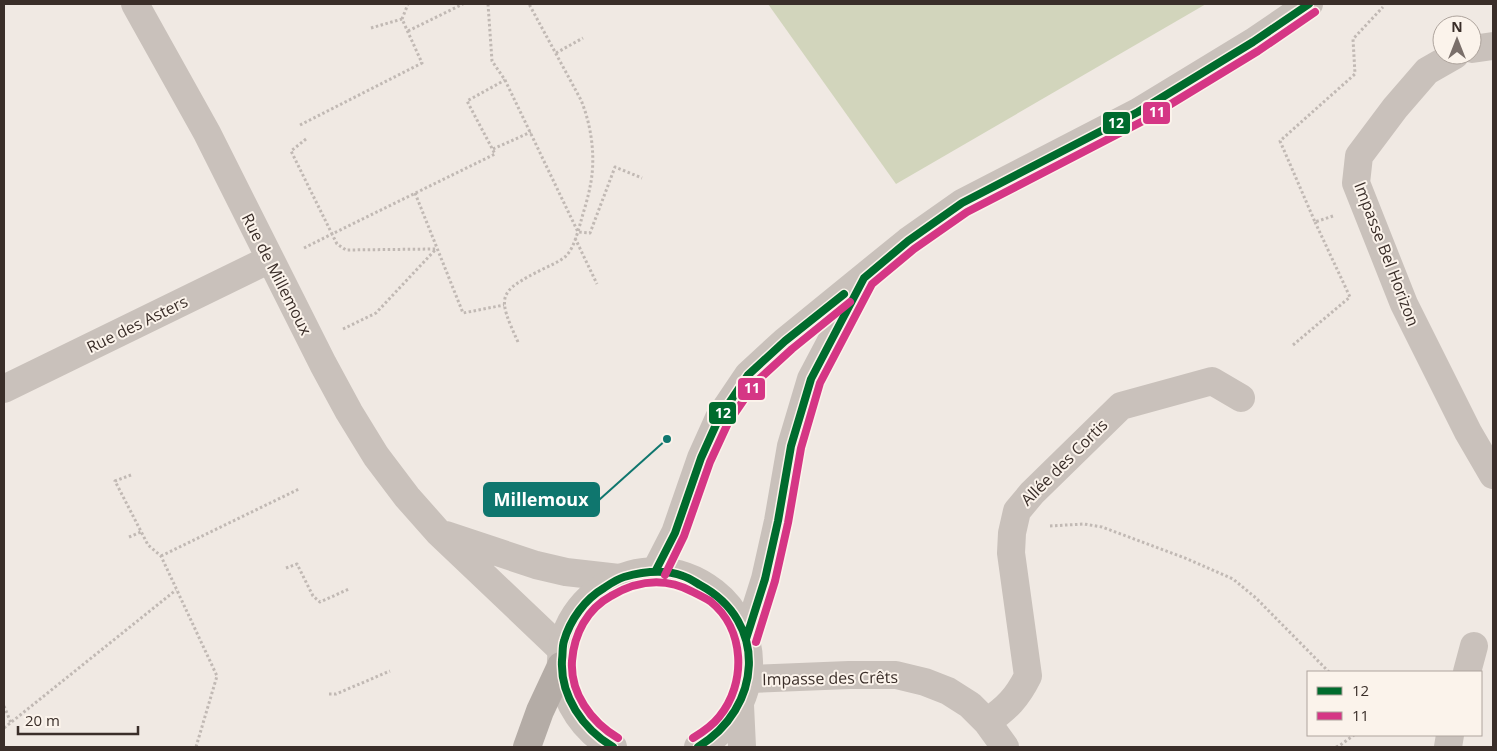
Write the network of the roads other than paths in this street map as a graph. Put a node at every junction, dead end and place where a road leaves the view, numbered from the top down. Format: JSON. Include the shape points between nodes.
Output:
{"nodes":[{"id":1,"x":136,"y":4,"type":"edge"},
{"id":2,"x":1309,"y":4,"type":"edge"},
{"id":3,"x":1438,"y":65,"type":"edge"},
{"id":4,"x":270,"y":259,"type":"junction"},
{"id":5,"x":864,"y":278,"type":"junction"},
{"id":6,"x":4,"y":389,"type":"edge"},
{"id":7,"x":1241,"y":398,"type":"dead end"},
{"id":8,"x":1493,"y":475,"type":"edge"},
{"id":9,"x":438,"y":532,"type":"junction"},
{"id":10,"x":656,"y":570,"type":"junction"},
{"id":11,"x":619,"y":578,"type":"junction"},
{"id":12,"x":746,"y":639,"type":"junction"},
{"id":13,"x":1474,"y":646,"type":"dead end"},
{"id":14,"x":562,"y":658,"type":"junction"},
{"id":15,"x":1467,"y":671,"type":"edge"},
{"id":16,"x":748,"y":679,"type":"junction"},
{"id":17,"x":740,"y":705,"type":"junction"},
{"id":18,"x":987,"y":722,"type":"junction"},
{"id":19,"x":527,"y":747,"type":"edge"},
{"id":20,"x":613,"y":747,"type":"edge"},
{"id":21,"x":698,"y":747,"type":"edge"},
{"id":22,"x":742,"y":747,"type":"edge"},
{"id":23,"x":1005,"y":747,"type":"edge"}],
"edges":[{"from":1,"to":4,"type":"street","name":"Rue de Millemoux"},
{"from":2,"to":5,"type":"street","via":[[1138,112],[962,203],[908,241]]},
{"from":3,"to":8,"type":"street","name":"Impasse Bel Horizon","via":[[1428,71],[1394,108],[1359,156],[1356,183],[1404,304]]},
{"from":4,"to":6,"type":"street","name":"Rue des Asters"},
{"from":4,"to":9,"type":"street","name":"Rue de Millemoux","via":[[332,380],[376,456]]},
{"from":5,"to":10,"type":"street","via":[[748,375],[712,434],[675,533]]},
{"from":5,"to":12,"type":"street","via":[[811,378],[791,446],[765,579]]},
{"from":7,"to":18,"type":"street","name":"Allée des Cortis","via":[[1212,381],[1121,406],[1017,511],[1011,552],[1028,676],[1006,709]]},
{"from":9,"to":11,"type":"street","name":"Rue de Millemoux","via":[[536,565]]},
{"from":9,"to":14,"type":"street","name":"Rue de Millemoux"},
{"from":10,"to":11,"type":"street"},
{"from":10,"to":12,"type":"street","via":[[680,574],[703,583],[722,598],[737,617]]},
{"from":11,"to":14,"type":"street","via":[[602,587],[576,614],[567,632]]},
{"from":12,"to":16,"type":"street"},
{"from":13,"to":15,"type":"street"},
{"from":14,"to":19,"type":"highway"},
{"from":14,"to":20,"type":"street","via":[[566,694],[579,718],[598,739]]},
{"from":16,"to":17,"type":"street"},
{"from":16,"to":18,"type":"street","name":"Impasse des Crêts","via":[[896,675],[948,691],[970,705]]},
{"from":17,"to":21,"type":"street","via":[[726,726]]},
{"from":17,"to":22,"type":"street"},
{"from":18,"to":23,"type":"street","name":"Impasse des Crêts"}]}
